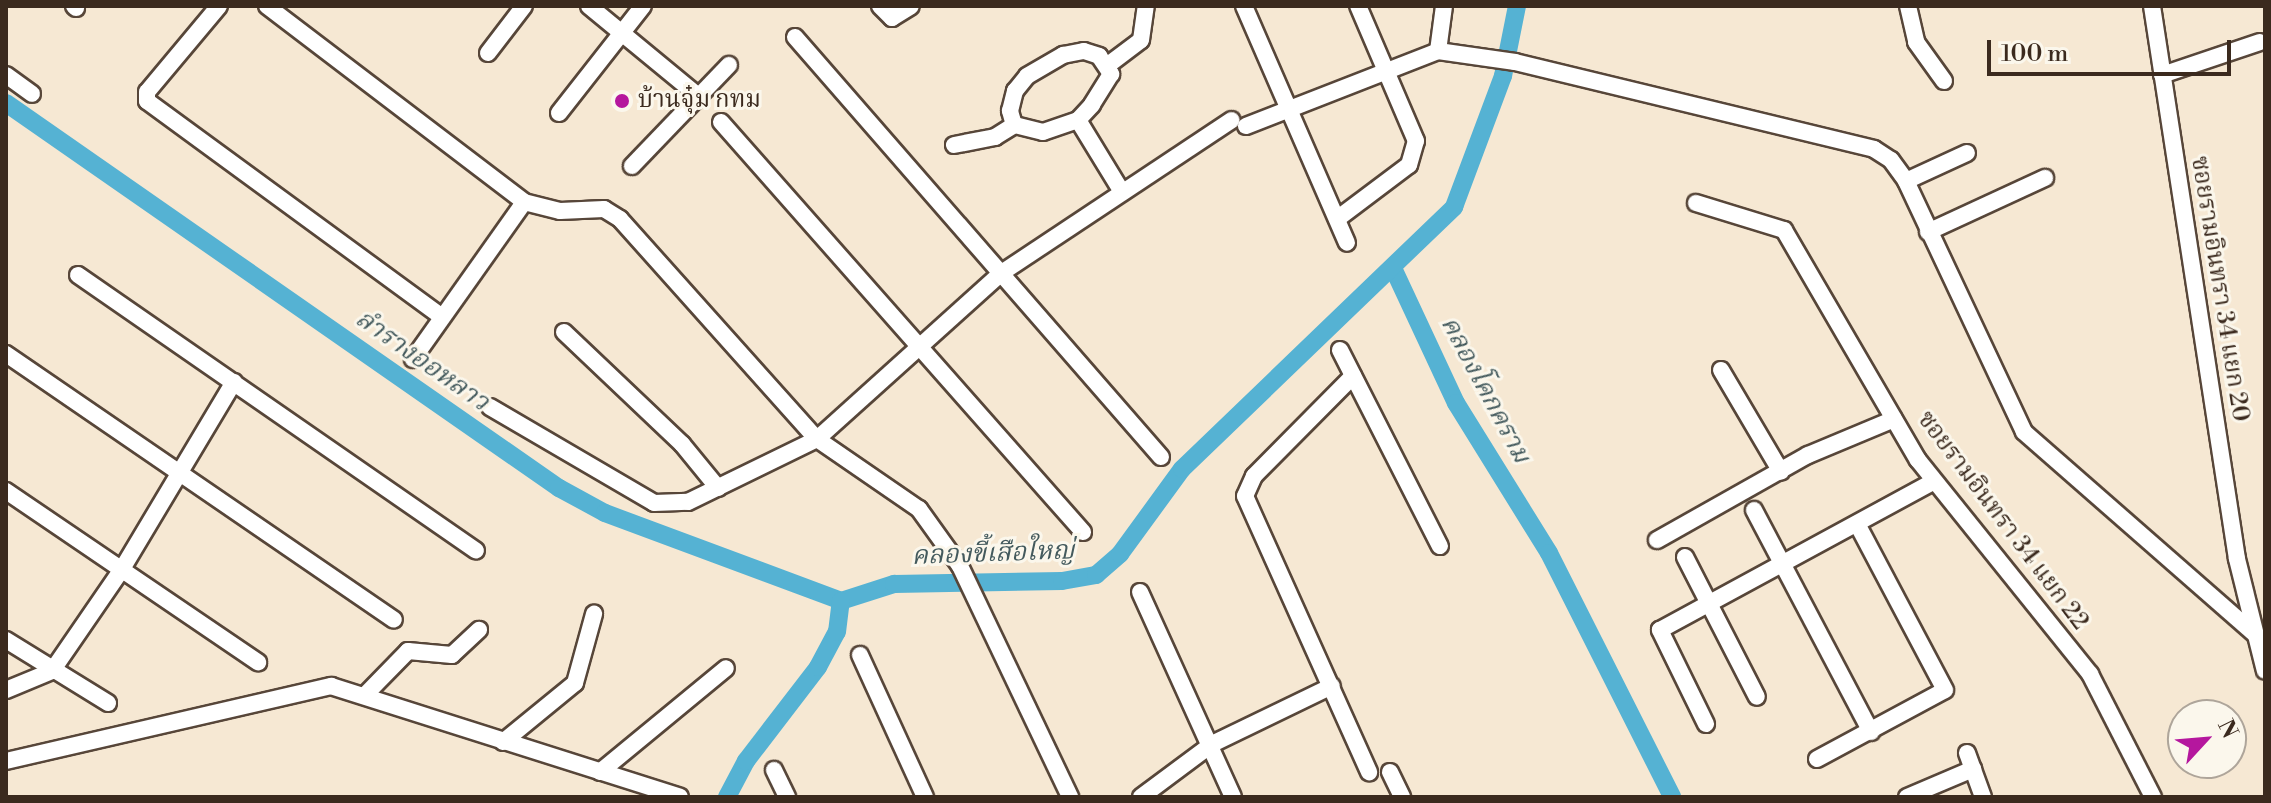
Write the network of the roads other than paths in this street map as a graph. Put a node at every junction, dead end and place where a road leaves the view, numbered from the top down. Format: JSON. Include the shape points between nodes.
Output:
{"nodes":[{"id":1,"x":219,"y":6,"type":"edge"},
{"id":2,"x":267,"y":6,"type":"edge"},
{"id":3,"x":524,"y":6,"type":"edge"},
{"id":4,"x":589,"y":6,"type":"edge"},
{"id":5,"x":643,"y":6,"type":"edge"},
{"id":6,"x":880,"y":6,"type":"edge"},
{"id":7,"x":911,"y":6,"type":"edge"},
{"id":8,"x":1146,"y":6,"type":"edge"},
{"id":9,"x":1244,"y":6,"type":"edge"},
{"id":10,"x":1358,"y":6,"type":"edge"},
{"id":11,"x":1444,"y":6,"type":"edge"},
{"id":12,"x":1908,"y":6,"type":"edge"},
{"id":13,"x":2152,"y":6,"type":"edge"},
{"id":14,"x":621,"y":32,"type":"junction"},
{"id":15,"x":795,"y":37,"type":"dead end"},
{"id":16,"x":2260,"y":42,"type":"dead end"},
{"id":17,"x":1438,"y":51,"type":"junction"},
{"id":18,"x":488,"y":53,"type":"dead end"},
{"id":19,"x":729,"y":65,"type":"dead end"},
{"id":20,"x":1108,"y":65,"type":"junction"},
{"id":21,"x":1386,"y":67,"type":"junction"},
{"id":22,"x":6,"y":75,"type":"edge"},
{"id":23,"x":2162,"y":75,"type":"junction"},
{"id":24,"x":1944,"y":81,"type":"dead end"},
{"id":25,"x":32,"y":94,"type":"dead end"},
{"id":26,"x":698,"y":96,"type":"junction"},
{"id":27,"x":1288,"y":110,"type":"junction"},
{"id":28,"x":559,"y":113,"type":"dead end"},
{"id":29,"x":1078,"y":120,"type":"junction"},
{"id":30,"x":721,"y":122,"type":"dead end"},
{"id":31,"x":1014,"y":125,"type":"junction"},
{"id":32,"x":954,"y":145,"type":"dead end"},
{"id":33,"x":1967,"y":153,"type":"dead end"},
{"id":34,"x":632,"y":166,"type":"dead end"},
{"id":35,"x":2045,"y":178,"type":"dead end"},
{"id":36,"x":1906,"y":181,"type":"junction"},
{"id":37,"x":1122,"y":192,"type":"junction"},
{"id":38,"x":524,"y":202,"type":"junction"},
{"id":39,"x":1696,"y":203,"type":"dead end"},
{"id":40,"x":1337,"y":219,"type":"junction"},
{"id":41,"x":1928,"y":232,"type":"junction"},
{"id":42,"x":1347,"y":243,"type":"dead end"},
{"id":43,"x":1000,"y":274,"type":"junction"},
{"id":44,"x":78,"y":275,"type":"dead end"},
{"id":45,"x":441,"y":316,"type":"junction"},
{"id":46,"x":564,"y":332,"type":"dead end"},
{"id":47,"x":1340,"y":350,"type":"dead end"},
{"id":48,"x":918,"y":351,"type":"junction"},
{"id":49,"x":6,"y":354,"type":"edge"},
{"id":50,"x":413,"y":359,"type":"dead end"},
{"id":51,"x":1721,"y":370,"type":"dead end"},
{"id":52,"x":1353,"y":376,"type":"junction"},
{"id":53,"x":234,"y":382,"type":"junction"},
{"id":54,"x":490,"y":407,"type":"dead end"},
{"id":55,"x":1894,"y":419,"type":"junction"},
{"id":56,"x":817,"y":439,"type":"junction"},
{"id":57,"x":1161,"y":457,"type":"dead end"},
{"id":58,"x":177,"y":472,"type":"junction"},
{"id":59,"x":1781,"y":472,"type":"junction"},
{"id":60,"x":1934,"y":481,"type":"junction"},
{"id":61,"x":718,"y":488,"type":"junction"},
{"id":62,"x":6,"y":491,"type":"edge"},
{"id":63,"x":1754,"y":510,"type":"dead end"},
{"id":64,"x":1858,"y":526,"type":"junction"},
{"id":65,"x":1083,"y":532,"type":"dead end"},
{"id":66,"x":1657,"y":540,"type":"dead end"},
{"id":67,"x":1440,"y":546,"type":"dead end"},
{"id":68,"x":476,"y":551,"type":"dead end"},
{"id":69,"x":1685,"y":557,"type":"dead end"},
{"id":70,"x":1784,"y":566,"type":"junction"},
{"id":71,"x":122,"y":569,"type":"junction"},
{"id":72,"x":1140,"y":592,"type":"dead end"},
{"id":73,"x":1707,"y":604,"type":"junction"},
{"id":74,"x":594,"y":614,"type":"dead end"},
{"id":75,"x":394,"y":620,"type":"dead end"},
{"id":76,"x":479,"y":630,"type":"dead end"},
{"id":77,"x":2255,"y":634,"type":"junction"},
{"id":78,"x":6,"y":640,"type":"edge"},
{"id":79,"x":860,"y":655,"type":"dead end"},
{"id":80,"x":258,"y":662,"type":"dead end"},
{"id":81,"x":726,"y":668,"type":"dead end"},
{"id":82,"x":52,"y":671,"type":"junction"},
{"id":83,"x":2265,"y":671,"type":"edge"},
{"id":84,"x":1332,"y":686,"type":"junction"},
{"id":85,"x":6,"y":690,"type":"edge"},
{"id":86,"x":366,"y":694,"type":"junction"},
{"id":87,"x":1757,"y":697,"type":"dead end"},
{"id":88,"x":108,"y":703,"type":"dead end"},
{"id":89,"x":1706,"y":724,"type":"dead end"},
{"id":90,"x":1871,"y":732,"type":"junction"},
{"id":91,"x":503,"y":742,"type":"junction"},
{"id":92,"x":1212,"y":744,"type":"junction"},
{"id":93,"x":1817,"y":759,"type":"dead end"},
{"id":94,"x":6,"y":761,"type":"edge"},
{"id":95,"x":774,"y":770,"type":"dead end"},
{"id":96,"x":600,"y":772,"type":"junction"},
{"id":97,"x":1369,"y":772,"type":"dead end"},
{"id":98,"x":1390,"y":772,"type":"dead end"},
{"id":99,"x":680,"y":797,"type":"edge"},
{"id":100,"x":787,"y":797,"type":"edge"},
{"id":101,"x":925,"y":797,"type":"edge"},
{"id":102,"x":1070,"y":797,"type":"edge"},
{"id":103,"x":1141,"y":797,"type":"edge"},
{"id":104,"x":1233,"y":797,"type":"edge"},
{"id":105,"x":1402,"y":797,"type":"edge"},
{"id":106,"x":1907,"y":797,"type":"edge"},
{"id":107,"x":1983,"y":797,"type":"edge"},
{"id":108,"x":2153,"y":797,"type":"edge"}],
"edges":[{"from":1,"to":45,"type":"street","via":[[147,92],[147,101]]},
{"from":2,"to":38,"type":"street"},
{"from":3,"to":18,"type":"street"},
{"from":4,"to":14,"type":"street"},
{"from":5,"to":14,"type":"street"},
{"from":6,"to":7,"type":"street","via":[[892,18]]},
{"from":8,"to":20,"type":"street","via":[[1141,40]]},
{"from":9,"to":27,"type":"street"},
{"from":10,"to":21,"type":"street"},
{"from":11,"to":17,"type":"street"},
{"from":12,"to":24,"type":"street","via":[[1916,42]]},
{"from":13,"to":23,"type":"street","name":"ซอยรามอินทรา 34 แยก 20"},
{"from":14,"to":26,"type":"street"},
{"from":14,"to":28,"type":"street"},
{"from":15,"to":43,"type":"street"},
{"from":16,"to":23,"type":"street"},
{"from":17,"to":21,"type":"street"},
{"from":17,"to":36,"type":"street","via":[[1507,61],[1874,149],[1891,160]]},
{"from":19,"to":26,"type":"street"},
{"from":20,"to":29,"type":"street","via":[[1111,74],[1105,90]]},
{"from":20,"to":31,"type":"street","via":[[1084,51],[1043,64],[1015,91],[1010,111]]},
{"from":21,"to":27,"type":"street"},
{"from":21,"to":40,"type":"street","via":[[1414,133],[1413,158]]},
{"from":22,"to":25,"type":"street"},
{"from":23,"to":77,"type":"street","name":"ซอยรามอินทรา 34 แยก 20","via":[[2237,559]]},
{"from":26,"to":34,"type":"street"},
{"from":27,"to":37,"type":"street","via":[[1239,123]]},
{"from":27,"to":40,"type":"street"},
{"from":29,"to":31,"type":"street","via":[[1043,132]]},
{"from":29,"to":37,"type":"street"},
{"from":30,"to":48,"type":"street"},
{"from":31,"to":32,"type":"street","via":[[995,137]]},
{"from":33,"to":36,"type":"street"},
{"from":35,"to":41,"type":"street"},
{"from":36,"to":41,"type":"street"},
{"from":37,"to":43,"type":"street"},
{"from":38,"to":45,"type":"street"},
{"from":38,"to":56,"type":"street","via":[[560,211],[604,209],[620,219]]},
{"from":39,"to":55,"type":"street","name":"ซอยรามอินทรา 34 แยก 22","via":[[1784,230]]},
{"from":40,"to":42,"type":"street"},
{"from":41,"to":77,"type":"street","via":[[2024,432]]},
{"from":43,"to":48,"type":"street"},
{"from":43,"to":57,"type":"street"},
{"from":44,"to":53,"type":"street"},
{"from":45,"to":50,"type":"street"},
{"from":46,"to":61,"type":"street","via":[[682,444]]},
{"from":47,"to":52,"type":"street"},
{"from":48,"to":56,"type":"street"},
{"from":48,"to":65,"type":"street"},
{"from":49,"to":58,"type":"street"},
{"from":51,"to":59,"type":"street"},
{"from":52,"to":67,"type":"street"},
{"from":52,"to":84,"type":"street","via":[[1254,476],[1245,496]]},
{"from":53,"to":58,"type":"street"},
{"from":53,"to":68,"type":"street"},
{"from":54,"to":61,"type":"street","via":[[654,503],[678,504]]},
{"from":55,"to":59,"type":"street"},
{"from":55,"to":60,"type":"street","name":"ซอยรามอินทรา 34 แยก 22"},
{"from":56,"to":61,"type":"street"},
{"from":56,"to":102,"type":"street","via":[[919,509],[960,566]]},
{"from":58,"to":71,"type":"street"},
{"from":58,"to":75,"type":"street"},
{"from":59,"to":66,"type":"street"},
{"from":60,"to":64,"type":"street"},
{"from":60,"to":108,"type":"street","name":"ซอยรามอินทรา 34 แยก 22","via":[[2090,674]]},
{"from":62,"to":71,"type":"street"},
{"from":63,"to":70,"type":"street"},
{"from":64,"to":70,"type":"street"},
{"from":64,"to":90,"type":"street","via":[[1945,690]]},
{"from":69,"to":73,"type":"street"},
{"from":70,"to":73,"type":"street"},
{"from":70,"to":90,"type":"street"},
{"from":71,"to":80,"type":"street"},
{"from":71,"to":82,"type":"street"},
{"from":72,"to":92,"type":"street"},
{"from":73,"to":87,"type":"street"},
{"from":73,"to":89,"type":"street","via":[[1659,635]]},
{"from":74,"to":91,"type":"street","via":[[575,683]]},
{"from":76,"to":86,"type":"street","via":[[452,655],[408,651]]},
{"from":77,"to":83,"type":"street","name":"ซอยรามอินทรา 34 แยก 20"},
{"from":78,"to":82,"type":"street"},
{"from":79,"to":101,"type":"street"},
{"from":81,"to":96,"type":"street"},
{"from":82,"to":85,"type":"street"},
{"from":82,"to":88,"type":"street"},
{"from":84,"to":92,"type":"street"},
{"from":84,"to":97,"type":"street"},
{"from":86,"to":91,"type":"street"},
{"from":86,"to":94,"type":"street","via":[[320,688]]},
{"from":90,"to":93,"type":"street"},
{"from":91,"to":96,"type":"street"},
{"from":92,"to":103,"type":"street"},
{"from":92,"to":104,"type":"street"},
{"from":95,"to":100,"type":"street"},
{"from":96,"to":99,"type":"street"},
{"from":98,"to":105,"type":"street"},
{"from":106,"to":107,"type":"street","via":[[1970,761]]}]}
